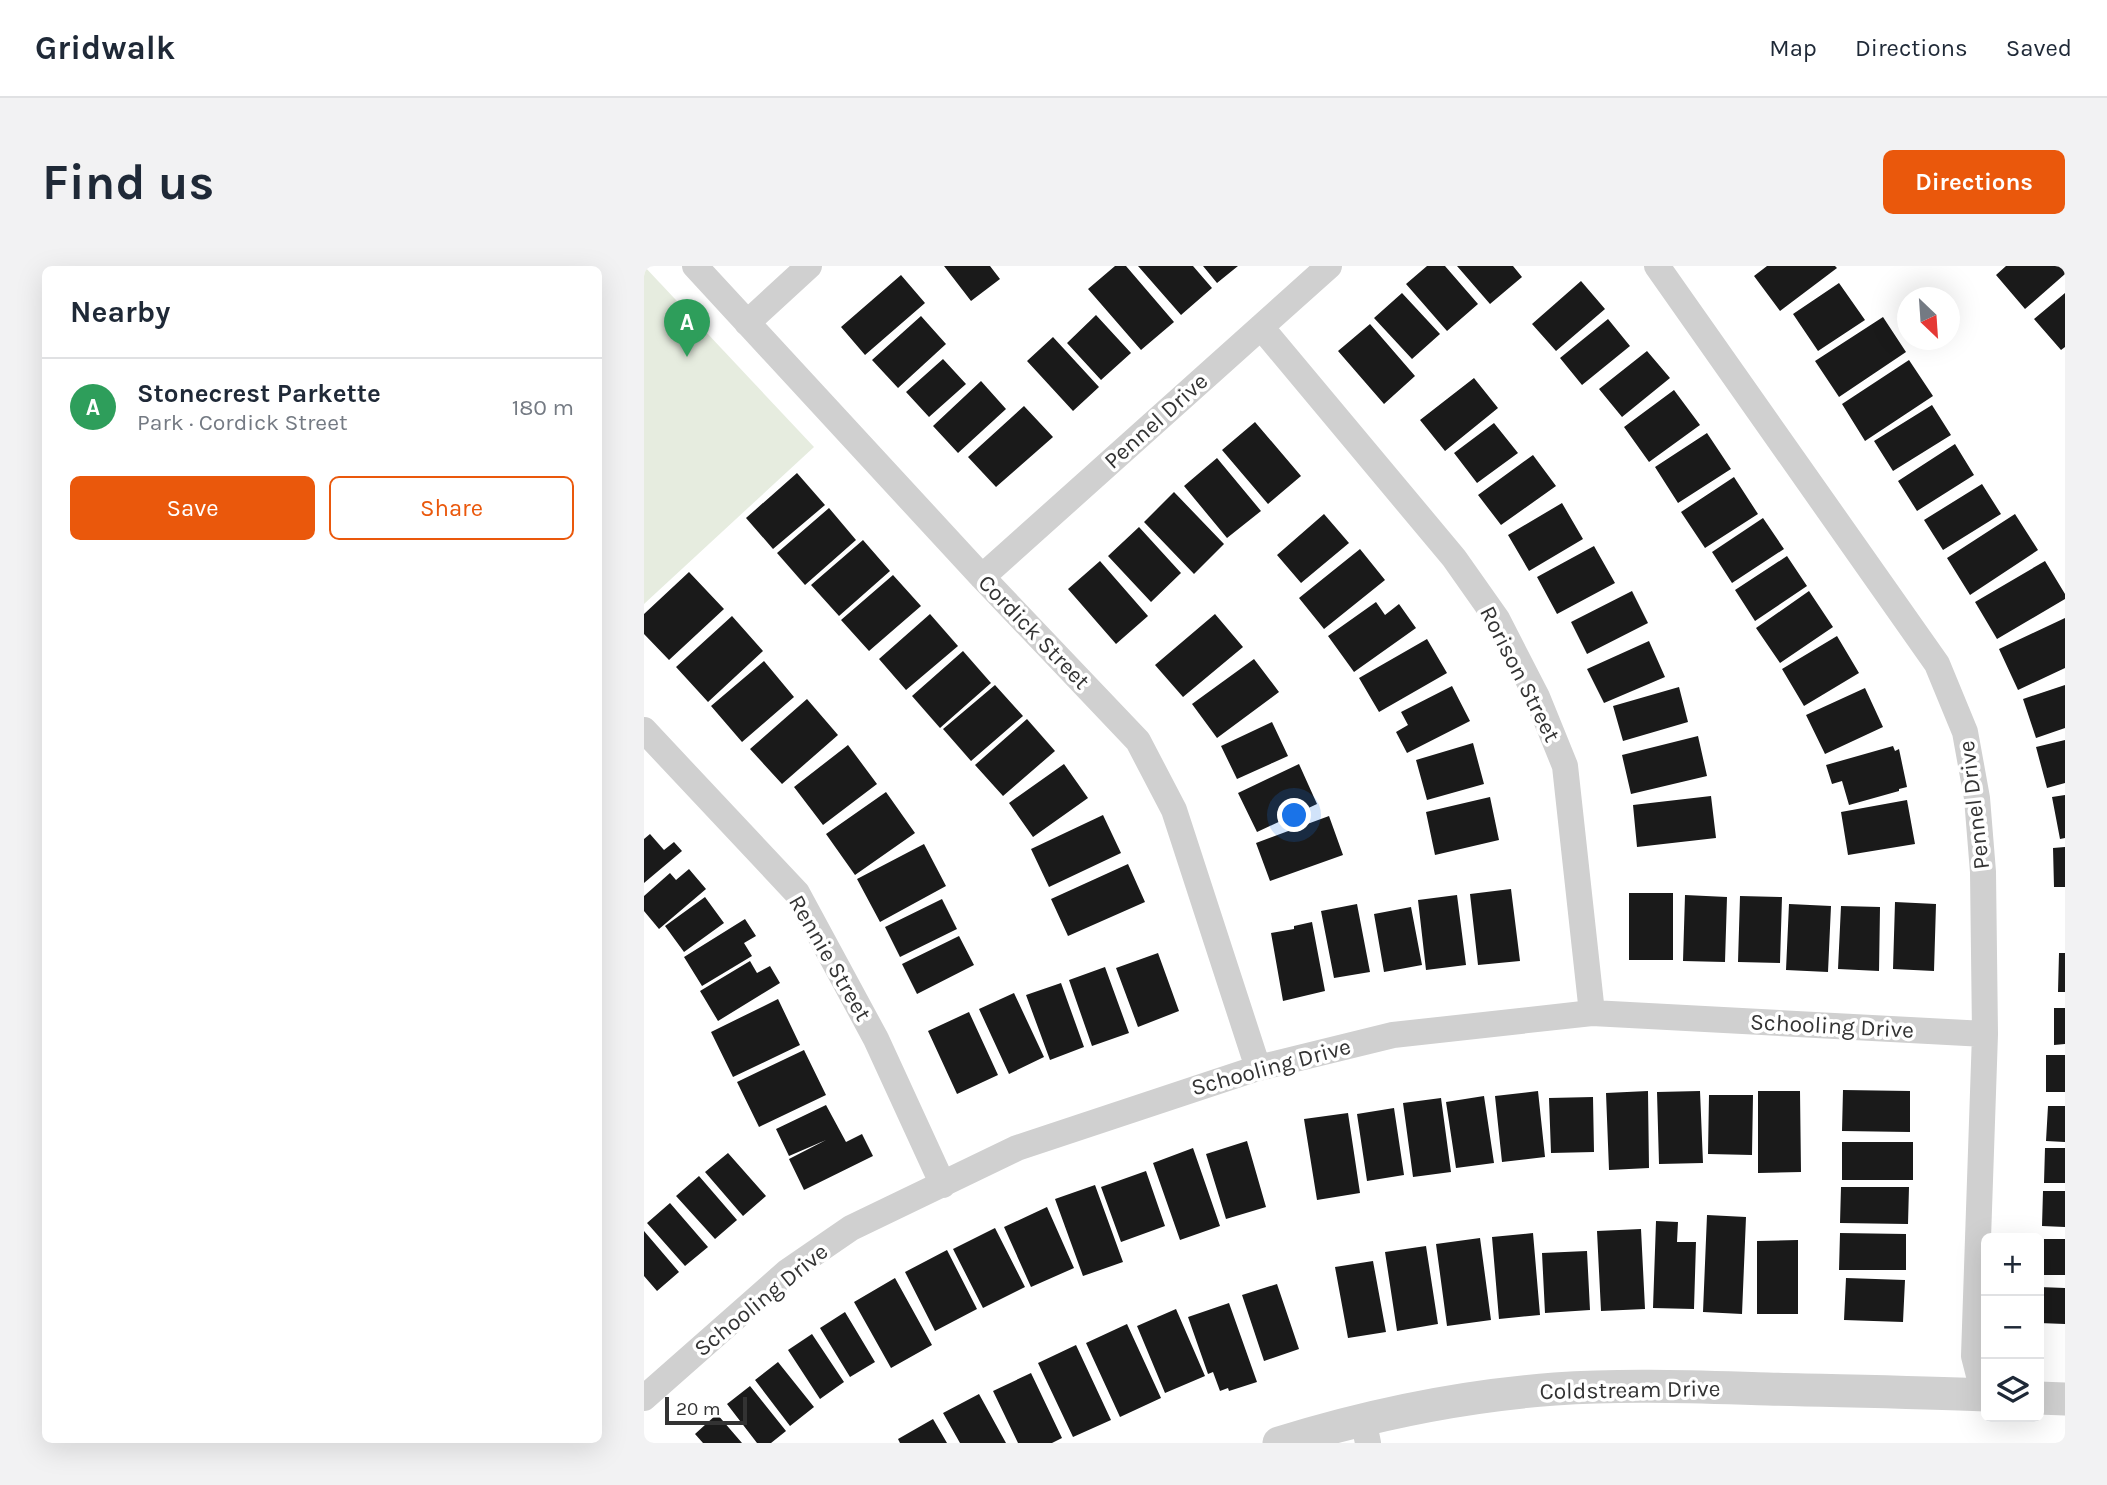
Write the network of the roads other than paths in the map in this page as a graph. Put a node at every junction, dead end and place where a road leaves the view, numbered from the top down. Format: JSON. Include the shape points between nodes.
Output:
{"nodes":[{"id":1,"x":695,"y":266,"type":"edge"},
{"id":2,"x":809,"y":266,"type":"edge"},
{"id":3,"x":1329,"y":266,"type":"edge"},
{"id":4,"x":1657,"y":266,"type":"edge"},
{"id":5,"x":747,"y":323,"type":"junction"},
{"id":6,"x":1261,"y":327,"type":"junction"},
{"id":7,"x":982,"y":577,"type":"junction"},
{"id":8,"x":644,"y":730,"type":"edge"},
{"id":9,"x":1592,"y":1013,"type":"junction"},
{"id":10,"x":1984,"y":1034,"type":"junction"},
{"id":11,"x":1258,"y":1068,"type":"junction"},
{"id":12,"x":943,"y":1185,"type":"junction"},
{"id":13,"x":1981,"y":1381,"type":"edge"},
{"id":14,"x":1981,"y":1395,"type":"edge"},
{"id":15,"x":644,"y":1398,"type":"edge"},
{"id":16,"x":2044,"y":1398,"type":"edge"},
{"id":17,"x":2065,"y":1399,"type":"edge"},
{"id":18,"x":1366,"y":1431,"type":"edge"},
{"id":19,"x":1279,"y":1443,"type":"edge"}],
"edges":[{"from":1,"to":5,"type":"street","name":"Cordick Street"},
{"from":2,"to":5,"type":"street"},
{"from":3,"to":6,"type":"street","name":"Pennel Drive"},
{"from":4,"to":10,"type":"street","name":"Pennel Drive","via":[[1937,664],[1965,732],[1978,798]]},
{"from":5,"to":7,"type":"street","name":"Cordick Street"},
{"from":6,"to":7,"type":"street","name":"Pennel Drive"},
{"from":6,"to":9,"type":"street","name":"Rorison Street","via":[[1454,558],[1497,619],[1537,697],[1565,766]]},
{"from":7,"to":11,"type":"street","name":"Cordick Street","via":[[1138,741],[1174,810]]},
{"from":8,"to":12,"type":"street","name":"Rennie Street","via":[[797,894],[876,1039]]},
{"from":9,"to":10,"type":"street","name":"Schooling Drive"},
{"from":9,"to":11,"type":"street","name":"Schooling Drive","via":[[1393,1035]]},
{"from":10,"to":13,"type":"street","name":"Pennel Drive","via":[[1974,1356]]},
{"from":11,"to":12,"type":"street","name":"Schooling Drive","via":[[1017,1147]]},
{"from":12,"to":15,"type":"street","name":"Schooling Drive","via":[[851,1228],[787,1272]]},
{"from":14,"to":18,"type":"street","name":"Coldstream Drive","via":[[1604,1387],[1503,1394]]},
{"from":16,"to":17,"type":"street"},
{"from":18,"to":19,"type":"street","name":"Coldstream Drive"}]}
